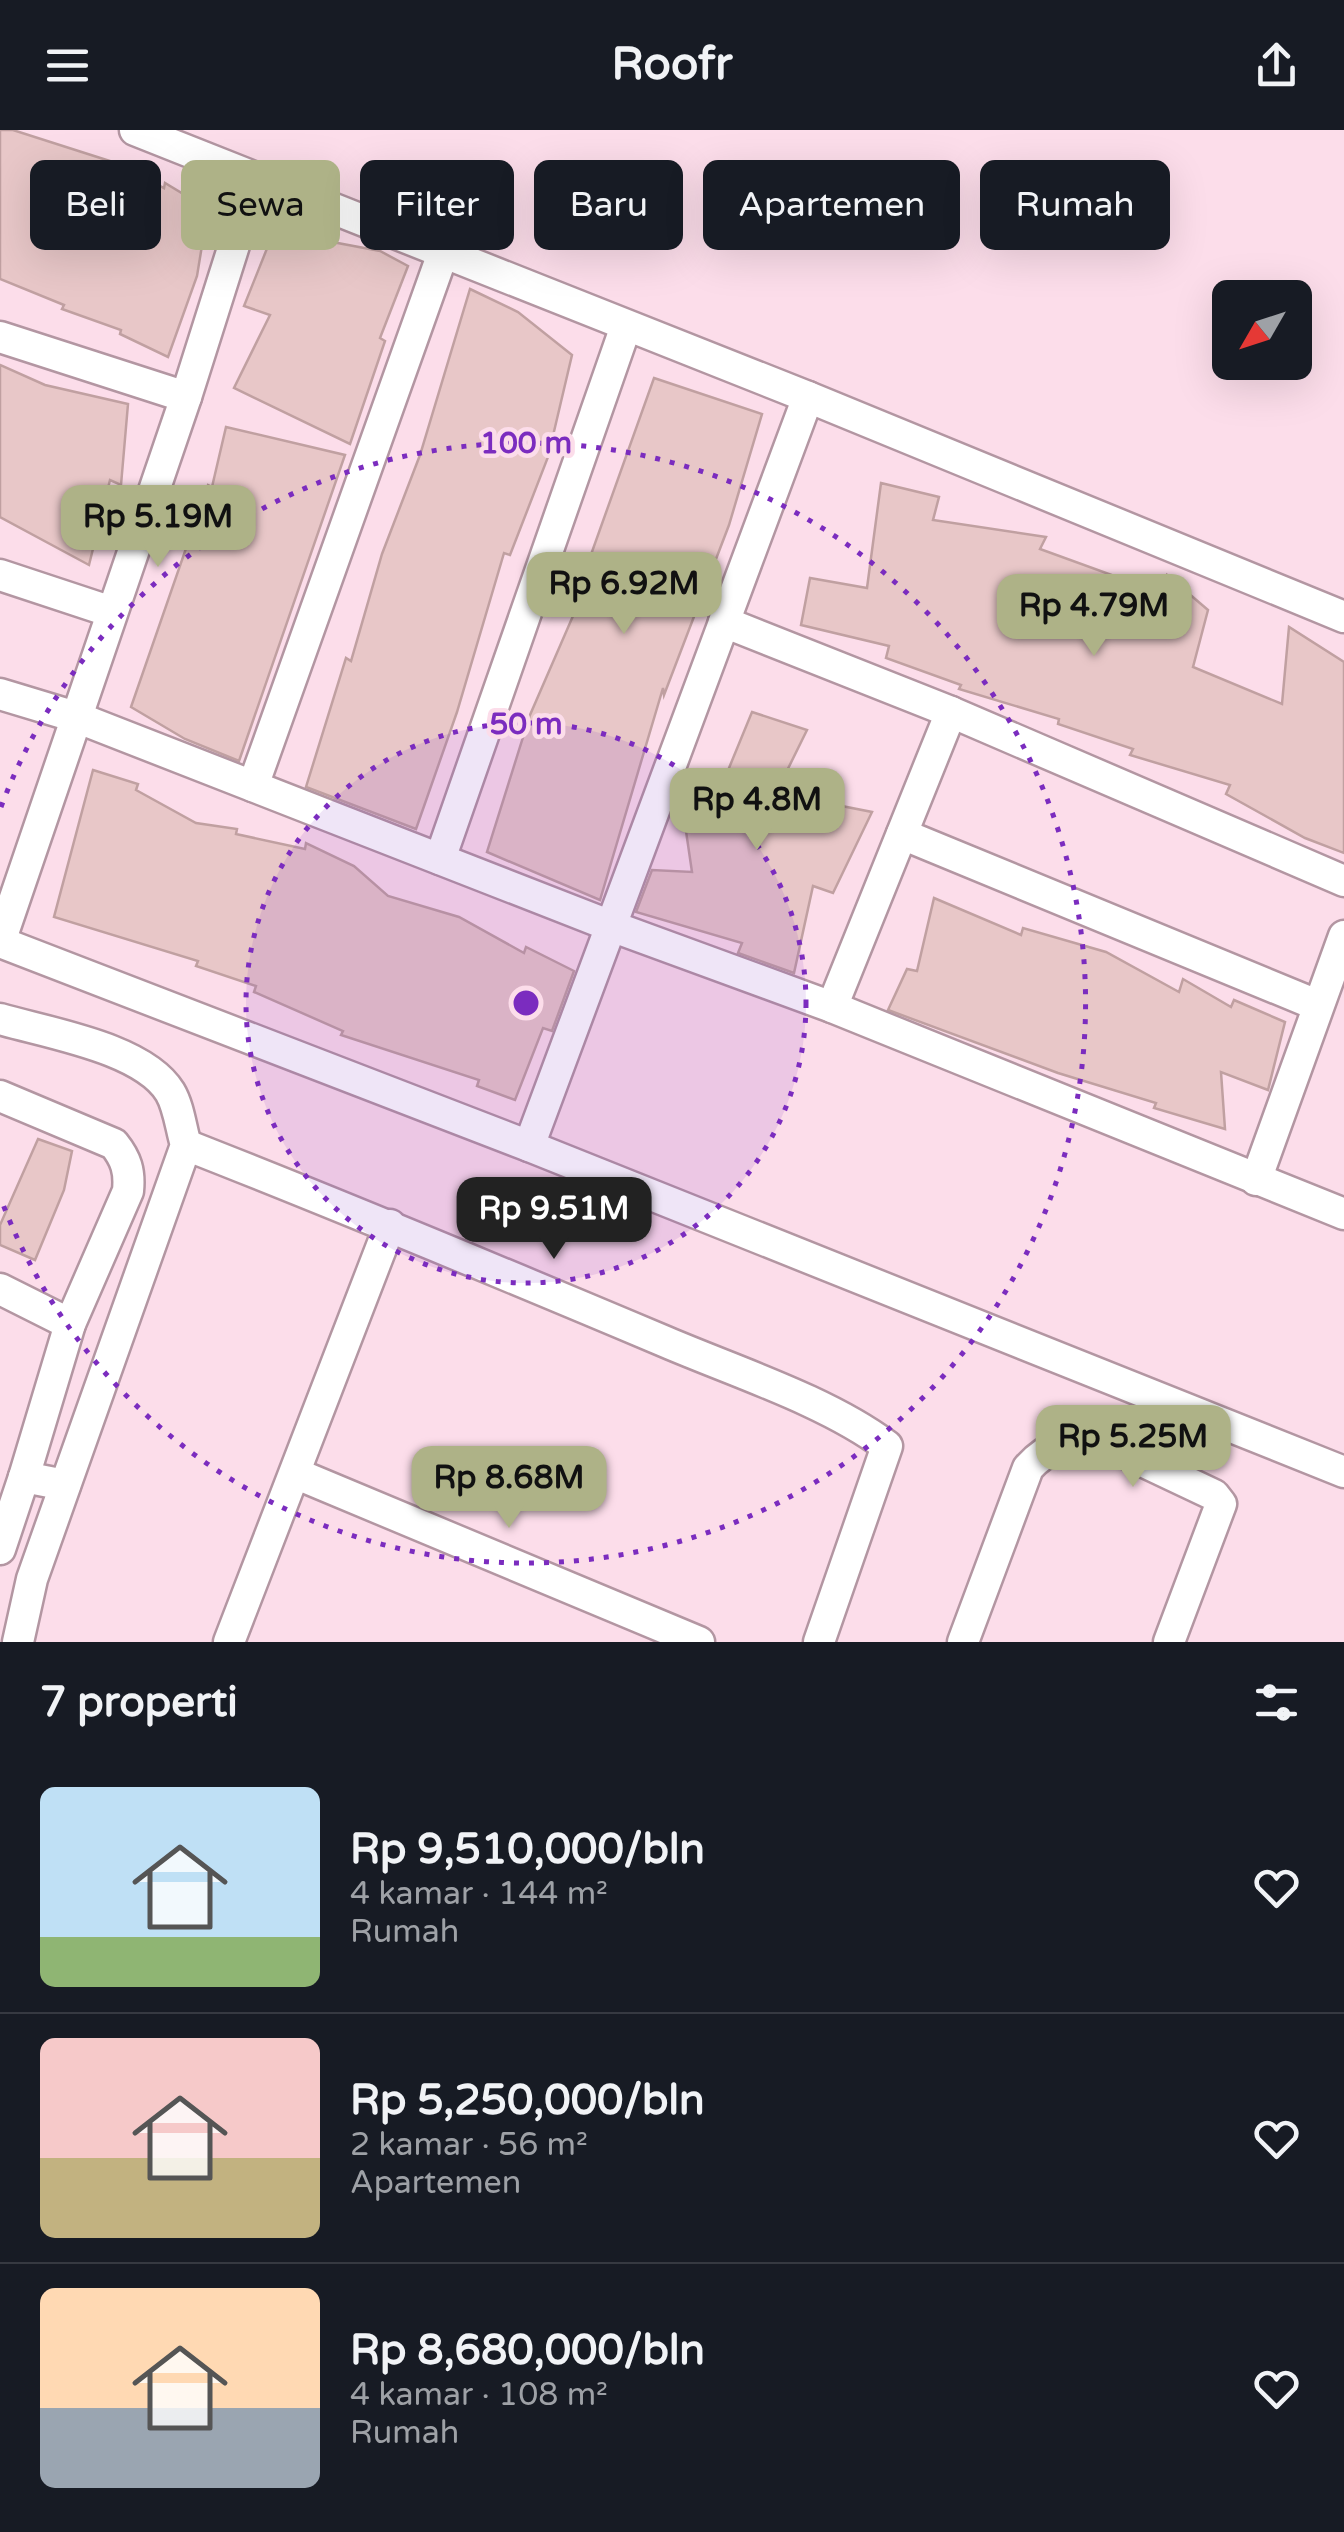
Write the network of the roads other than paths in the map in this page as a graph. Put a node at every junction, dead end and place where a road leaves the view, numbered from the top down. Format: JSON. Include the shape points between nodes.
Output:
{"nodes":[{"id":1,"x":135,"y":130,"type":"edge"},
{"id":2,"x":210,"y":160,"type":"edge"},
{"id":3,"x":340,"y":212,"type":"edge"},
{"id":4,"x":232,"y":250,"type":"edge"},
{"id":5,"x":443,"y":254,"type":"junction"},
{"id":6,"x":626,"y":326,"type":"junction"},
{"id":7,"x":0,"y":337,"type":"edge"},
{"id":8,"x":186,"y":397,"type":"junction"},
{"id":9,"x":808,"y":397,"type":"junction"},
{"id":10,"x":0,"y":576,"type":"edge"},
{"id":11,"x":112,"y":612,"type":"junction"},
{"id":12,"x":1344,"y":618,"type":"edge"},
{"id":13,"x":724,"y":622,"type":"junction"},
{"id":14,"x":0,"y":694,"type":"edge"},
{"id":15,"x":951,"y":712,"type":"junction"},
{"id":16,"x":76,"y":717,"type":"junction"},
{"id":17,"x":252,"y":786,"type":"junction"},
{"id":18,"x":902,"y":834,"type":"junction"},
{"id":19,"x":440,"y":859,"type":"junction"},
{"id":20,"x":1344,"y":881,"type":"edge"},
{"id":21,"x":611,"y":926,"type":"junction"},
{"id":22,"x":1344,"y":936,"type":"edge"},
{"id":23,"x":0,"y":942,"type":"edge"},
{"id":24,"x":1317,"y":1005,"type":"junction"},
{"id":25,"x":832,"y":1006,"type":"junction"},
{"id":26,"x":0,"y":1019,"type":"edge"},
{"id":27,"x":0,"y":1096,"type":"edge"},
{"id":28,"x":186,"y":1145,"type":"junction"},
{"id":29,"x":529,"y":1146,"type":"junction"},
{"id":30,"x":1256,"y":1180,"type":"junction"},
{"id":31,"x":1344,"y":1214,"type":"edge"},
{"id":32,"x":390,"y":1225,"type":"junction"},
{"id":33,"x":3,"y":1299,"type":"edge"},
{"id":34,"x":70,"y":1324,"type":"junction"},
{"id":35,"x":1344,"y":1472,"type":"edge"},
{"id":36,"x":297,"y":1474,"type":"junction"},
{"id":37,"x":24,"y":1477,"type":"junction"},
{"id":38,"x":65,"y":1485,"type":"junction"},
{"id":39,"x":0,"y":1548,"type":"edge"},
{"id":40,"x":18,"y":1642,"type":"edge"},
{"id":41,"x":229,"y":1642,"type":"edge"},
{"id":42,"x":699,"y":1642,"type":"edge"},
{"id":43,"x":819,"y":1642,"type":"edge"},
{"id":44,"x":963,"y":1642,"type":"edge"},
{"id":45,"x":1169,"y":1642,"type":"edge"}],
"edges":[{"from":1,"to":2,"type":"street"},
{"from":3,"to":5,"type":"street"},
{"from":4,"to":8,"type":"street"},
{"from":5,"to":6,"type":"street"},
{"from":5,"to":17,"type":"street"},
{"from":6,"to":9,"type":"street"},
{"from":6,"to":19,"type":"street"},
{"from":7,"to":8,"type":"street"},
{"from":8,"to":11,"type":"street"},
{"from":9,"to":12,"type":"street"},
{"from":9,"to":13,"type":"street"},
{"from":10,"to":11,"type":"street"},
{"from":11,"to":16,"type":"street"},
{"from":13,"to":15,"type":"street"},
{"from":13,"to":21,"type":"street"},
{"from":14,"to":16,"type":"street"},
{"from":15,"to":18,"type":"street"},
{"from":15,"to":20,"type":"street"},
{"from":16,"to":17,"type":"street"},
{"from":16,"to":23,"type":"street"},
{"from":17,"to":19,"type":"street"},
{"from":18,"to":24,"type":"street"},
{"from":18,"to":25,"type":"street"},
{"from":19,"to":21,"type":"street"},
{"from":21,"to":25,"type":"street"},
{"from":21,"to":29,"type":"street"},
{"from":22,"to":24,"type":"street"},
{"from":23,"to":29,"type":"street"},
{"from":24,"to":30,"type":"street"},
{"from":25,"to":30,"type":"street"},
{"from":26,"to":28,"type":"street","via":[[133,1059],[156,1074],[172,1095]]},
{"from":27,"to":34,"type":"street","via":[[96,1134],[126,1158],[128,1190]]},
{"from":28,"to":32,"type":"street"},
{"from":28,"to":38,"type":"street"},
{"from":29,"to":35,"type":"street"},
{"from":30,"to":31,"type":"street"},
{"from":32,"to":36,"type":"street"},
{"from":32,"to":43,"type":"street","via":[[847,1421],[887,1446]]},
{"from":33,"to":34,"type":"street"},
{"from":34,"to":37,"type":"street"},
{"from":36,"to":41,"type":"street"},
{"from":36,"to":42,"type":"street"},
{"from":37,"to":38,"type":"street"},
{"from":37,"to":39,"type":"street"},
{"from":38,"to":40,"type":"street"},
{"from":44,"to":45,"type":"street","via":[[1028,1468],[1043,1451],[1082,1440],[1102,1442],[1221,1504]]}]}
